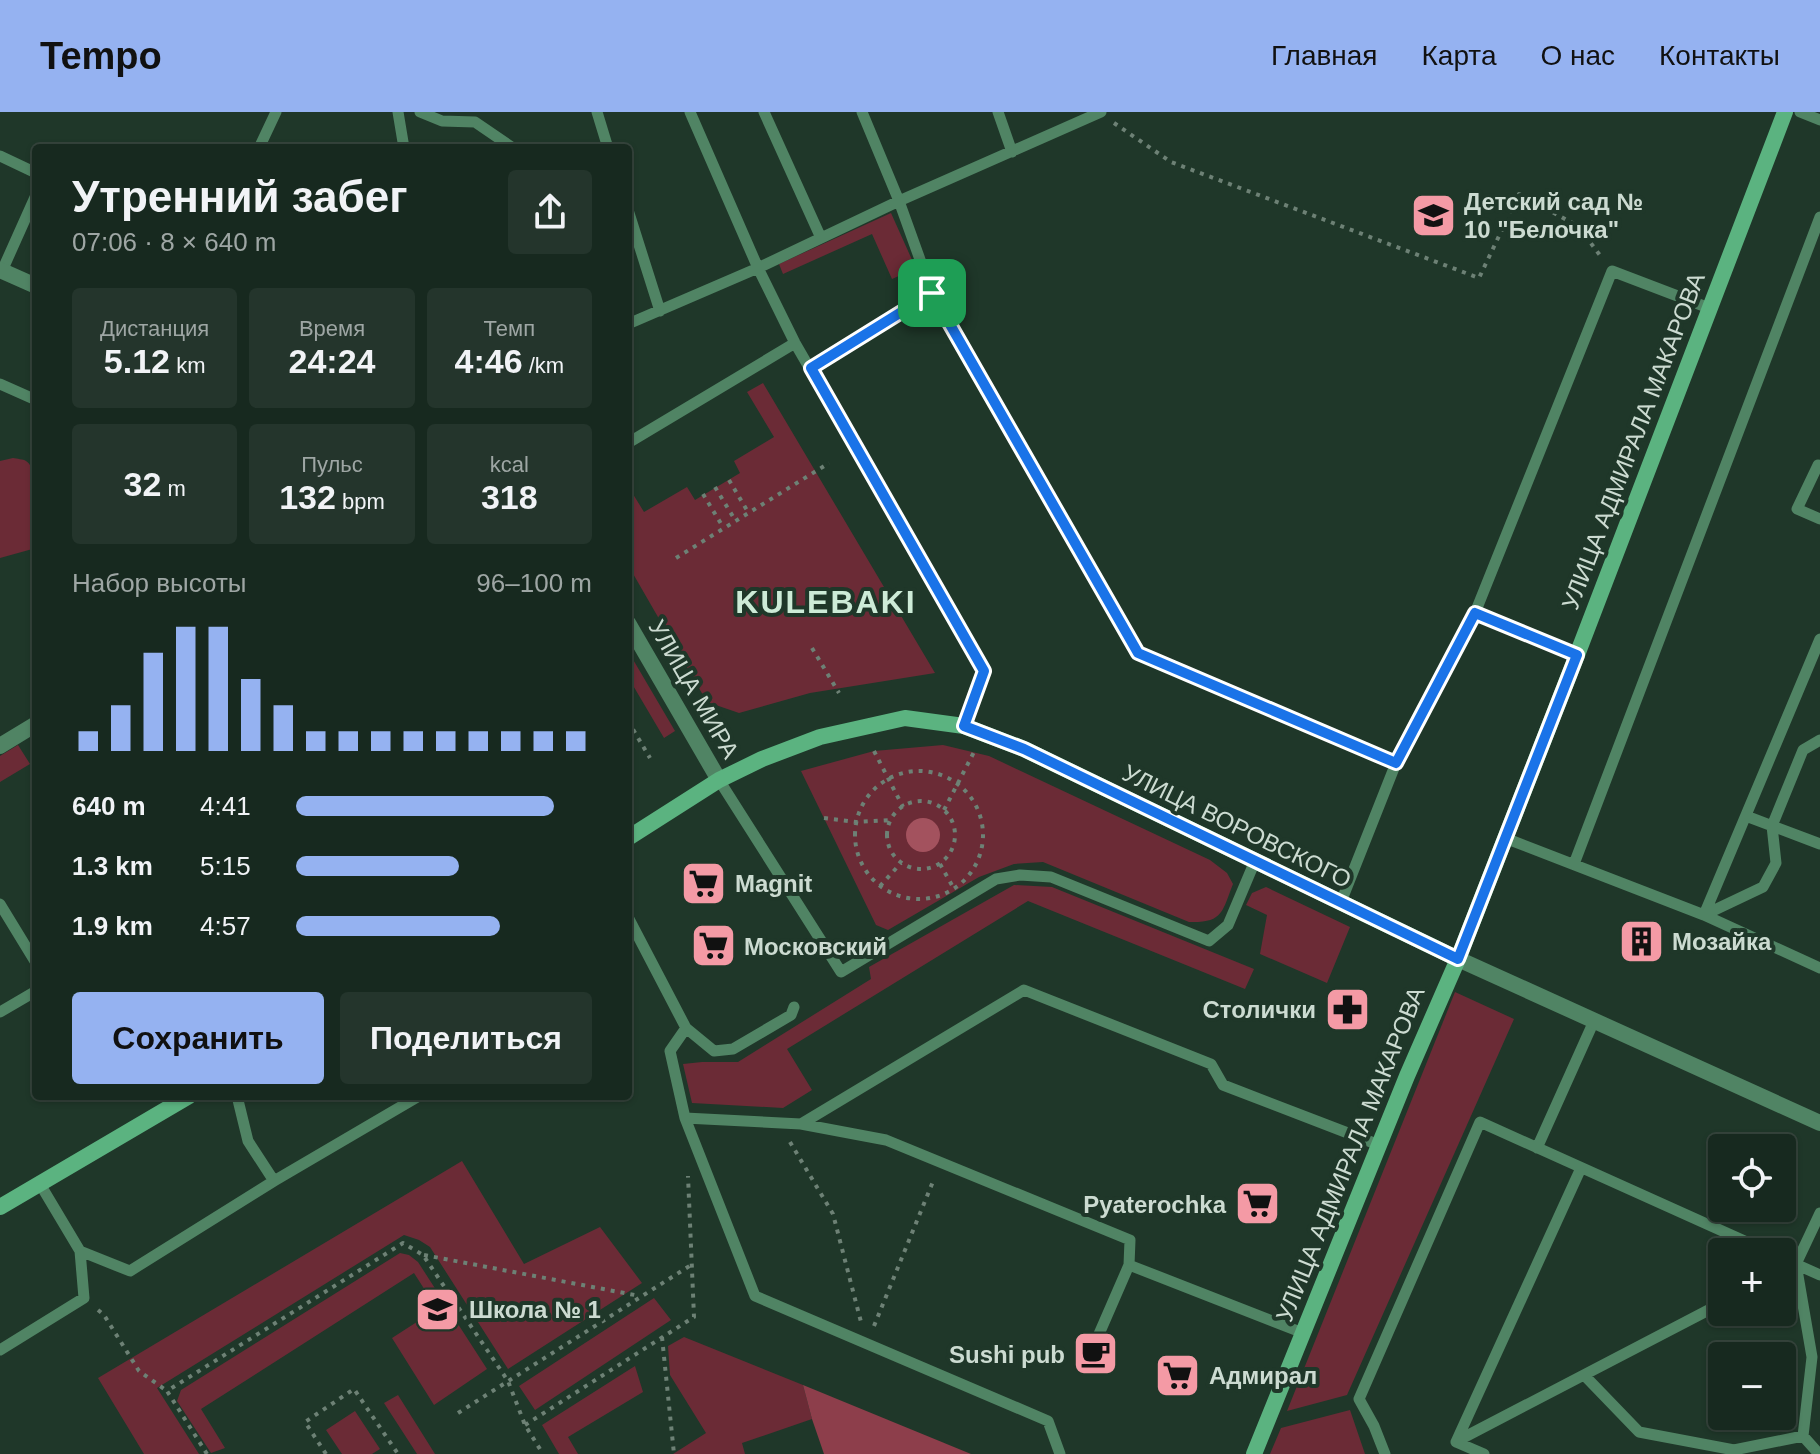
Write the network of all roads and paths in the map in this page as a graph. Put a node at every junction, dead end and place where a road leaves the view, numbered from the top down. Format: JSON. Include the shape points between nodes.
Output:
{"nodes":[{"id":1,"x":276,"y":112,"type":"edge"},
{"id":2,"x":398,"y":112,"type":"edge"},
{"id":3,"x":420,"y":112,"type":"edge"},
{"id":4,"x":597,"y":112,"type":"edge"},
{"id":5,"x":690,"y":112,"type":"edge"},
{"id":6,"x":764,"y":112,"type":"edge"},
{"id":7,"x":862,"y":112,"type":"edge"},
{"id":8,"x":998,"y":112,"type":"edge"},
{"id":9,"x":1785,"y":112,"type":"edge"},
{"id":10,"x":1800,"y":112,"type":"edge"},
{"id":11,"x":1101,"y":113,"type":"edge"},
{"id":12,"x":1820,"y":120,"type":"edge"},
{"id":13,"x":261,"y":144,"type":"edge"},
{"id":14,"x":403,"y":144,"type":"edge"},
{"id":15,"x":507,"y":144,"type":"edge"},
{"id":16,"x":607,"y":144,"type":"edge"},
{"id":17,"x":1012,"y":152,"type":"junction"},
{"id":18,"x":0,"y":156,"type":"edge"},
{"id":19,"x":32,"y":171,"type":"edge"},
{"id":20,"x":899,"y":201,"type":"junction"},
{"id":21,"x":32,"y":204,"type":"edge"},
{"id":22,"x":1820,"y":217,"type":"edge"},
{"id":23,"x":632,"y":223,"type":"edge"},
{"id":24,"x":821,"y":238,"type":"junction"},
{"id":25,"x":758,"y":268,"type":"junction"},
{"id":26,"x":1,"y":270,"type":"edge"},
{"id":27,"x":1612,"y":271,"type":"junction"},
{"id":28,"x":32,"y":284,"type":"edge"},
{"id":29,"x":932,"y":293,"type":"junction"},
{"id":30,"x":1709,"y":308,"type":"junction"},
{"id":31,"x":660,"y":311,"type":"junction"},
{"id":32,"x":632,"y":322,"type":"edge"},
{"id":33,"x":795,"y":343,"type":"junction"},
{"id":34,"x":811,"y":368,"type":"junction"},
{"id":35,"x":0,"y":384,"type":"edge"},
{"id":36,"x":32,"y":398,"type":"edge"},
{"id":37,"x":632,"y":441,"type":"edge"},
{"id":38,"x":829,"y":463,"type":"dead end"},
{"id":39,"x":1820,"y":466,"type":"edge"},
{"id":40,"x":729,"y":480,"type":"dead end"},
{"id":41,"x":715,"y":487,"type":"dead end"},
{"id":42,"x":703,"y":494,"type":"dead end"},
{"id":43,"x":748,"y":512,"type":"junction"},
{"id":44,"x":1820,"y":519,"type":"edge"},
{"id":45,"x":735,"y":520,"type":"junction"},
{"id":46,"x":723,"y":527,"type":"junction"},
{"id":47,"x":676,"y":558,"type":"dead end"},
{"id":48,"x":906,"y":592,"type":"dead end"},
{"id":49,"x":884,"y":606,"type":"dead end"},
{"id":50,"x":1475,"y":613,"type":"junction"},
{"id":51,"x":632,"y":630,"type":"edge"},
{"id":52,"x":1820,"y":639,"type":"edge"},
{"id":53,"x":812,"y":648,"type":"dead end"},
{"id":54,"x":1577,"y":655,"type":"junction"},
{"id":55,"x":839,"y":693,"type":"dead end"},
{"id":56,"x":964,"y":726,"type":"junction"},
{"id":57,"x":632,"y":728,"type":"edge"},
{"id":58,"x":32,"y":730,"type":"edge"},
{"id":59,"x":1820,"y":740,"type":"edge"},
{"id":60,"x":0,"y":746,"type":"edge"},
{"id":61,"x":874,"y":751,"type":"dead end"},
{"id":62,"x":974,"y":752,"type":"dead end"},
{"id":63,"x":650,"y":758,"type":"dead end"},
{"id":64,"x":1396,"y":763,"type":"junction"},
{"id":65,"x":887,"y":779,"type":"junction"},
{"id":66,"x":719,"y":780,"type":"junction"},
{"id":67,"x":959,"y":784,"type":"junction"},
{"id":68,"x":903,"y":807,"type":"junction"},
{"id":69,"x":944,"y":810,"type":"junction"},
{"id":70,"x":1746,"y":816,"type":"junction"},
{"id":71,"x":824,"y":818,"type":"dead end"},
{"id":72,"x":891,"y":820,"type":"junction"},
{"id":73,"x":856,"y":822,"type":"junction"},
{"id":74,"x":1772,"y":826,"type":"junction"},
{"id":75,"x":632,"y":835,"type":"edge"},
{"id":76,"x":1505,"y":838,"type":"junction"},
{"id":77,"x":1820,"y":844,"type":"edge"},
{"id":78,"x":1255,"y":861,"type":"junction"},
{"id":79,"x":901,"y":863,"type":"junction"},
{"id":80,"x":940,"y":864,"type":"junction"},
{"id":81,"x":1574,"y":864,"type":"junction"},
{"id":82,"x":880,"y":886,"type":"junction"},
{"id":83,"x":954,"y":889,"type":"junction"},
{"id":84,"x":1341,"y":902,"type":"junction"},
{"id":85,"x":0,"y":904,"type":"edge"},
{"id":86,"x":1704,"y":915,"type":"junction"},
{"id":87,"x":632,"y":925,"type":"edge"},
{"id":88,"x":32,"y":956,"type":"edge"},
{"id":89,"x":1458,"y":959,"type":"junction"},
{"id":90,"x":1820,"y":968,"type":"edge"},
{"id":91,"x":32,"y":993,"type":"edge"},
{"id":92,"x":794,"y":1007,"type":"dead end"},
{"id":93,"x":0,"y":1012,"type":"edge"},
{"id":94,"x":1594,"y":1021,"type":"junction"},
{"id":95,"x":686,"y":1028,"type":"junction"},
{"id":96,"x":182,"y":1100,"type":"edge"},
{"id":97,"x":238,"y":1100,"type":"edge"},
{"id":98,"x":412,"y":1100,"type":"edge"},
{"id":99,"x":685,"y":1118,"type":"junction"},
{"id":100,"x":778,"y":1123,"type":"junction"},
{"id":101,"x":1820,"y":1123,"type":"edge"},
{"id":102,"x":801,"y":1124,"type":"junction"},
{"id":103,"x":1379,"y":1145,"type":"junction"},
{"id":104,"x":1537,"y":1148,"type":"junction"},
{"id":105,"x":940,"y":1162,"type":"junction"},
{"id":106,"x":1581,"y":1168,"type":"junction"},
{"id":107,"x":688,"y":1177,"type":"dead end"},
{"id":108,"x":274,"y":1181,"type":"junction"},
{"id":109,"x":40,"y":1184,"type":"junction"},
{"id":110,"x":0,"y":1207,"type":"edge"},
{"id":111,"x":1820,"y":1213,"type":"edge"},
{"id":112,"x":1738,"y":1238,"type":"edge"},
{"id":113,"x":80,"y":1251,"type":"junction"},
{"id":114,"x":423,"y":1255,"type":"junction"},
{"id":115,"x":1796,"y":1264,"type":"junction"},
{"id":116,"x":691,"y":1265,"type":"junction"},
{"id":117,"x":1129,"y":1265,"type":"junction"},
{"id":118,"x":1820,"y":1275,"type":"edge"},
{"id":119,"x":642,"y":1296,"type":"junction"},
{"id":120,"x":84,"y":1298,"type":"junction"},
{"id":121,"x":1708,"y":1310,"type":"edge"},
{"id":122,"x":1303,"y":1333,"type":"junction"},
{"id":123,"x":1099,"y":1334,"type":"dead end"},
{"id":124,"x":662,"y":1337,"type":"junction"},
{"id":125,"x":867,"y":1343,"type":"junction"},
{"id":126,"x":0,"y":1350,"type":"edge"},
{"id":127,"x":1584,"y":1375,"type":"junction"},
{"id":128,"x":508,"y":1381,"type":"junction"},
{"id":129,"x":167,"y":1391,"type":"junction"},
{"id":130,"x":458,"y":1413,"type":"dead end"},
{"id":131,"x":525,"y":1425,"type":"junction"},
{"id":132,"x":1803,"y":1436,"type":"junction"},
{"id":133,"x":1456,"y":1442,"type":"junction"},
{"id":134,"x":207,"y":1454,"type":"edge"},
{"id":135,"x":326,"y":1454,"type":"edge"},
{"id":136,"x":398,"y":1454,"type":"edge"},
{"id":137,"x":543,"y":1454,"type":"edge"},
{"id":138,"x":674,"y":1454,"type":"edge"},
{"id":139,"x":1060,"y":1454,"type":"edge"},
{"id":140,"x":1254,"y":1454,"type":"edge"},
{"id":141,"x":1385,"y":1454,"type":"edge"},
{"id":142,"x":1484,"y":1454,"type":"edge"},
{"id":143,"x":1819,"y":1454,"type":"edge"}],
"edges":[{"from":1,"to":13,"type":"lane"},
{"from":2,"to":14,"type":"lane"},
{"from":3,"to":15,"type":"lane","via":[[442,121],[475,122]]},
{"from":4,"to":16,"type":"lane"},
{"from":5,"to":25,"type":"lane"},
{"from":6,"to":24,"type":"lane"},
{"from":7,"to":20,"type":"lane"},
{"from":8,"to":17,"type":"lane"},
{"from":9,"to":30,"type":"street","name":"УЛИЦА АДМИРАЛА МАКАРОВА"},
{"from":10,"to":12,"type":"lane"},
{"from":11,"to":17,"type":"lane"},
{"from":11,"to":27,"type":"path","via":[[1171,162],[1479,278],[1519,194],[1578,226]]},
{"from":17,"to":20,"type":"lane"},
{"from":18,"to":19,"type":"lane"},
{"from":20,"to":24,"type":"lane"},
{"from":20,"to":29,"type":"lane"},
{"from":21,"to":26,"type":"lane"},
{"from":22,"to":81,"type":"lane"},
{"from":23,"to":31,"type":"lane"},
{"from":24,"to":25,"type":"lane"},
{"from":25,"to":31,"type":"lane"},
{"from":25,"to":33,"type":"lane"},
{"from":26,"to":28,"type":"street"},
{"from":27,"to":30,"type":"lane"},
{"from":27,"to":50,"type":"lane"},
{"from":29,"to":34,"type":"lane"},
{"from":29,"to":64,"type":"lane","via":[[1138,653]]},
{"from":30,"to":54,"type":"street","name":"УЛИЦА АДМИРАЛА МАКАРОВА"},
{"from":31,"to":32,"type":"lane"},
{"from":33,"to":34,"type":"lane"},
{"from":33,"to":37,"type":"lane"},
{"from":34,"to":56,"type":"lane","via":[[984,671]]},
{"from":35,"to":36,"type":"lane"},
{"from":38,"to":43,"type":"path"},
{"from":39,"to":44,"type":"lane","via":[[1797,509]]},
{"from":40,"to":43,"type":"path"},
{"from":41,"to":45,"type":"path"},
{"from":42,"to":46,"type":"path"},
{"from":43,"to":45,"type":"path"},
{"from":45,"to":46,"type":"path"},
{"from":46,"to":47,"type":"path"},
{"from":48,"to":49,"type":"path"},
{"from":50,"to":54,"type":"lane"},
{"from":50,"to":64,"type":"lane"},
{"from":51,"to":66,"type":"street","name":"УЛИЦА МИРА"},
{"from":52,"to":70,"type":"lane"},
{"from":53,"to":55,"type":"path"},
{"from":54,"to":76,"type":"street","name":"УЛИЦА АДМИРАЛА МАКАРОВА"},
{"from":56,"to":66,"type":"street","name":"УЛИЦА ВОРОВСКОГО","via":[[905,718],[820,737]]},
{"from":56,"to":78,"type":"street","name":"УЛИЦА ВОРОВСКОГО","via":[[1024,749]]},
{"from":57,"to":63,"type":"path"},
{"from":58,"to":60,"type":"street"},
{"from":59,"to":74,"type":"lane","via":[[1803,750]]},
{"from":61,"to":65,"type":"path"},
{"from":62,"to":67,"type":"path"},
{"from":64,"to":84,"type":"lane"},
{"from":65,"to":67,"type":"path","via":[[924,771]]},
{"from":65,"to":68,"type":"path"},
{"from":65,"to":73,"type":"path","via":[[862,805]]},
{"from":66,"to":75,"type":"street","name":"УЛИЦА ВОРОВСКОГО"},
{"from":66,"to":78,"type":"lane","via":[[841,972],[996,879],[1020,875],[1051,877],[1209,941],[1228,925]]},
{"from":67,"to":69,"type":"path"},
{"from":67,"to":83,"type":"path","via":[[974,801],[983,843],[971,874]]},
{"from":68,"to":69,"type":"path","via":[[924,801]]},
{"from":68,"to":72,"type":"path"},
{"from":69,"to":80,"type":"path","via":[[955,842]]},
{"from":70,"to":74,"type":"lane"},
{"from":70,"to":86,"type":"lane"},
{"from":71,"to":73,"type":"path"},
{"from":72,"to":73,"type":"path"},
{"from":72,"to":79,"type":"path","via":[[887,838]]},
{"from":73,"to":82,"type":"path","via":[[859,857]]},
{"from":74,"to":77,"type":"lane"},
{"from":74,"to":86,"type":"lane","via":[[1776,863],[1763,887]]},
{"from":76,"to":81,"type":"lane"},
{"from":76,"to":89,"type":"street","name":"УЛИЦА АДМИРАЛА МАКАРОВА"},
{"from":78,"to":84,"type":"street","name":"УЛИЦА ВОРОВСКОГО"},
{"from":79,"to":80,"type":"path","via":[[920,869]]},
{"from":79,"to":82,"type":"path"},
{"from":80,"to":83,"type":"path"},
{"from":81,"to":86,"type":"lane"},
{"from":82,"to":83,"type":"path","via":[[917,900]]},
{"from":84,"to":89,"type":"street","name":"УЛИЦА ВОРОВСКОГО"},
{"from":85,"to":88,"type":"lane"},
{"from":86,"to":90,"type":"lane"},
{"from":87,"to":95,"type":"lane"},
{"from":89,"to":94,"type":"street","name":"УЛИЦА ВОРОВСКОГО"},
{"from":89,"to":103,"type":"street","name":"УЛИЦА АДМИРАЛА МАКАРОВА"},
{"from":91,"to":93,"type":"lane"},
{"from":92,"to":95,"type":"lane","via":[[791,1015],[733,1049],[714,1051]]},
{"from":94,"to":101,"type":"street","name":"УЛИЦА ВОРОВСКОГО"},
{"from":94,"to":104,"type":"lane"},
{"from":95,"to":99,"type":"lane","via":[[670,1051]]},
{"from":96,"to":109,"type":"street"},
{"from":97,"to":108,"type":"lane","via":[[248,1141]]},
{"from":98,"to":108,"type":"lane"},
{"from":99,"to":100,"type":"lane"},
{"from":99,"to":125,"type":"lane","via":[[755,1296]]},
{"from":100,"to":102,"type":"lane"},
{"from":100,"to":125,"type":"path","via":[[833,1214]]},
{"from":102,"to":103,"type":"lane","via":[[1024,990],[1211,1064],[1223,1085]]},
{"from":102,"to":105,"type":"lane","via":[[886,1140]]},
{"from":103,"to":122,"type":"street","name":"УЛИЦА АДМИРАЛА МАКАРОВА"},
{"from":104,"to":106,"type":"lane"},
{"from":104,"to":141,"type":"lane","via":[[1480,1122],[1359,1399]]},
{"from":105,"to":117,"type":"lane","via":[[1130,1240]]},
{"from":105,"to":125,"type":"path"},
{"from":106,"to":112,"type":"lane"},
{"from":106,"to":133,"type":"lane"},
{"from":107,"to":116,"type":"path"},
{"from":108,"to":113,"type":"lane","via":[[130,1271]]},
{"from":109,"to":110,"type":"street"},
{"from":109,"to":113,"type":"lane"},
{"from":111,"to":115,"type":"lane"},
{"from":113,"to":120,"type":"lane"},
{"from":114,"to":119,"type":"path"},
{"from":114,"to":128,"type":"path"},
{"from":114,"to":129,"type":"path","via":[[403,1243]]},
{"from":115,"to":118,"type":"lane"},
{"from":115,"to":132,"type":"lane","via":[[1812,1357]]},
{"from":116,"to":119,"type":"path"},
{"from":116,"to":124,"type":"path","via":[[694,1317]]},
{"from":117,"to":122,"type":"lane"},
{"from":117,"to":123,"type":"lane"},
{"from":119,"to":128,"type":"path"},
{"from":120,"to":126,"type":"lane"},
{"from":120,"to":129,"type":"path","via":[[104,1315],[139,1371]]},
{"from":121,"to":127,"type":"lane"},
{"from":122,"to":140,"type":"street","name":"УЛИЦА АДМИРАЛА МАКАРОВА"},
{"from":124,"to":131,"type":"path"},
{"from":124,"to":138,"type":"path"},
{"from":125,"to":139,"type":"lane","via":[[1048,1421]]},
{"from":127,"to":132,"type":"lane","via":[[1639,1432],[1734,1450]]},
{"from":127,"to":133,"type":"lane"},
{"from":128,"to":130,"type":"path"},
{"from":128,"to":131,"type":"path"},
{"from":129,"to":134,"type":"path"},
{"from":131,"to":137,"type":"path"},
{"from":132,"to":143,"type":"lane"},
{"from":133,"to":142,"type":"lane"},
{"from":135,"to":136,"type":"path","via":[[305,1422],[354,1389]]}]}
